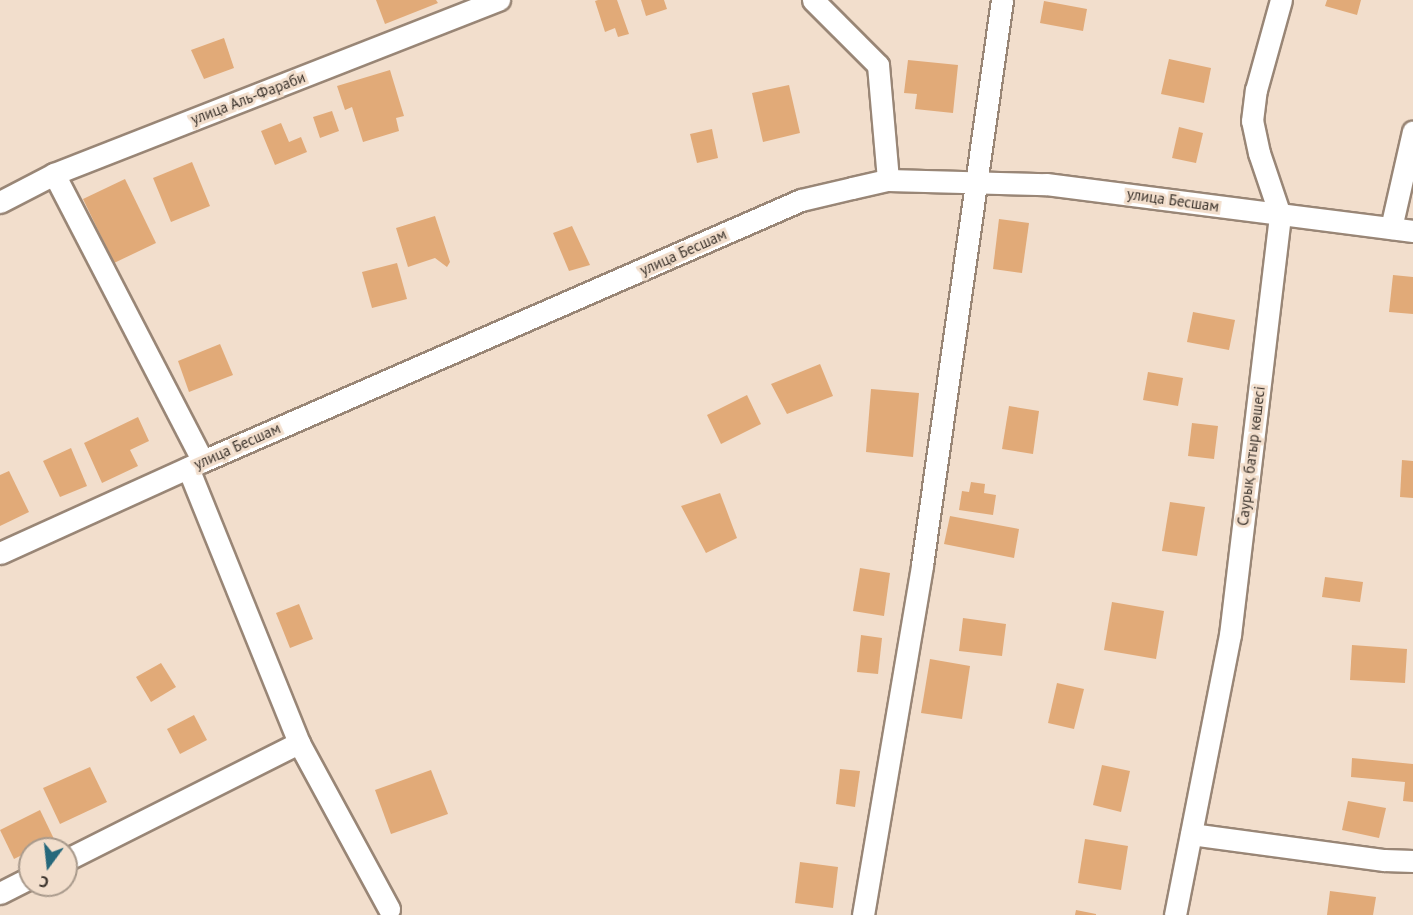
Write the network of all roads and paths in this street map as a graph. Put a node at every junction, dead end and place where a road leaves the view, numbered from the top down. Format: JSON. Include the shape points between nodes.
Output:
{"nodes":[{"id":1,"x":499,"y":0,"type":"edge"},
{"id":2,"x":813,"y":0,"type":"edge"},
{"id":3,"x":1002,"y":0,"type":"edge"},
{"id":4,"x":1281,"y":0,"type":"edge"},
{"id":5,"x":1413,"y":131,"type":"edge"},
{"id":6,"x":54,"y":174,"type":"junction"},
{"id":7,"x":888,"y":180,"type":"junction"},
{"id":8,"x":975,"y":182,"type":"junction"},
{"id":9,"x":0,"y":202,"type":"edge"},
{"id":10,"x":1280,"y":215,"type":"junction"},
{"id":11,"x":1391,"y":228,"type":"junction"},
{"id":12,"x":1413,"y":231,"type":"edge"},
{"id":13,"x":196,"y":464,"type":"junction"},
{"id":14,"x":0,"y":553,"type":"edge"},
{"id":15,"x":299,"y":743,"type":"junction"},
{"id":16,"x":1191,"y":834,"type":"junction"},
{"id":17,"x":78,"y":854,"type":"edge"},
{"id":18,"x":1413,"y":861,"type":"edge"},
{"id":19,"x":18,"y":884,"type":"edge"},
{"id":20,"x":0,"y":893,"type":"edge"},
{"id":21,"x":389,"y":909,"type":"dead end"},
{"id":22,"x":863,"y":915,"type":"edge"},
{"id":23,"x":1175,"y":915,"type":"edge"}],
"edges":[{"from":1,"to":6,"type":"street","name":"улица Аль-Фараби"},
{"from":2,"to":7,"type":"street","via":[[878,66]]},
{"from":3,"to":8,"type":"street"},
{"from":4,"to":10,"type":"street","name":"Саурық батыр көшесі","via":[[1256,90],[1252,121]]},
{"from":5,"to":11,"type":"street"},
{"from":6,"to":9,"type":"street","name":"улица Аль-Фараби"},
{"from":6,"to":13,"type":"street"},
{"from":7,"to":8,"type":"street","name":"улица Бесшам"},
{"from":7,"to":13,"type":"street","name":"улица Бесшам","via":[[801,201]]},
{"from":8,"to":10,"type":"street","name":"улица Бесшам","via":[[1046,184]]},
{"from":8,"to":22,"type":"street","via":[[922,565]]},
{"from":10,"to":11,"type":"street","name":"улица Бесшам"},
{"from":10,"to":16,"type":"street","name":"Саурық батыр көшесі","via":[[1230,635]]},
{"from":11,"to":12,"type":"street","name":"улица Бесшам"},
{"from":13,"to":14,"type":"street","name":"улица Бесшам"},
{"from":13,"to":15,"type":"street"},
{"from":15,"to":17,"type":"street"},
{"from":15,"to":21,"type":"street"},
{"from":16,"to":18,"type":"street"},
{"from":16,"to":23,"type":"street","name":"Саурық батыр көшесі"},
{"from":19,"to":20,"type":"street"}]}
